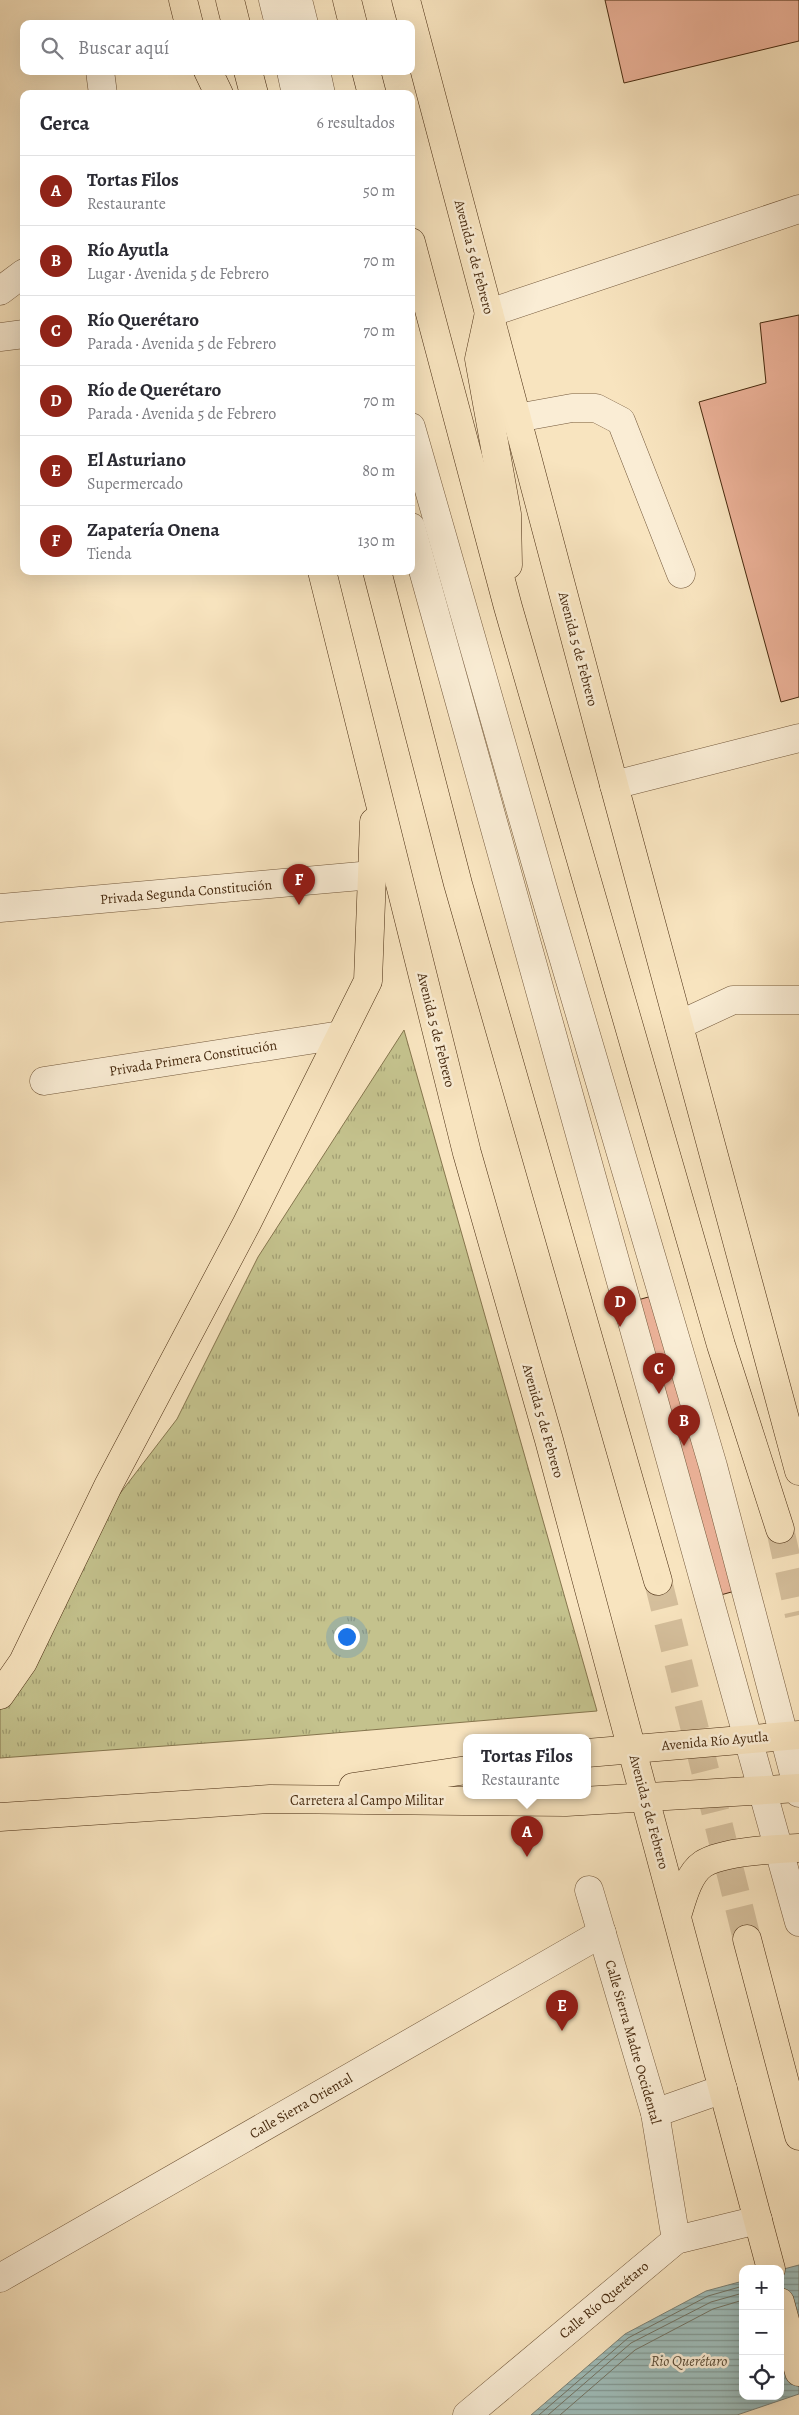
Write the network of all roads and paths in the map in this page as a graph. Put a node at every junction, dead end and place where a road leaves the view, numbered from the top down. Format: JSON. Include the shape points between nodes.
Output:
{"nodes":[{"id":1,"x":183,"y":0,"type":"edge"},
{"id":2,"x":230,"y":0,"type":"edge"},
{"id":3,"x":272,"y":0,"type":"edge"},
{"id":4,"x":298,"y":0,"type":"edge"},
{"id":5,"x":347,"y":0,"type":"edge"},
{"id":6,"x":406,"y":0,"type":"edge"},
{"id":7,"x":188,"y":20,"type":"edge"},
{"id":8,"x":235,"y":20,"type":"edge"},
{"id":9,"x":277,"y":20,"type":"edge"},
{"id":10,"x":303,"y":20,"type":"edge"},
{"id":11,"x":352,"y":20,"type":"edge"},
{"id":12,"x":411,"y":20,"type":"edge"},
{"id":13,"x":415,"y":34,"type":"edge"},
{"id":14,"x":101,"y":75,"type":"edge"},
{"id":15,"x":202,"y":75,"type":"edge"},
{"id":16,"x":210,"y":75,"type":"edge"},
{"id":17,"x":249,"y":75,"type":"edge"},
{"id":18,"x":291,"y":75,"type":"edge"},
{"id":19,"x":317,"y":75,"type":"edge"},
{"id":20,"x":367,"y":75,"type":"edge"},
{"id":21,"x":102,"y":90,"type":"edge"},
{"id":22,"x":206,"y":90,"type":"edge"},
{"id":23,"x":217,"y":90,"type":"edge"},
{"id":24,"x":253,"y":90,"type":"edge"},
{"id":25,"x":295,"y":90,"type":"edge"},
{"id":26,"x":320,"y":90,"type":"edge"},
{"id":27,"x":371,"y":90,"type":"edge"},
{"id":28,"x":799,"y":209,"type":"edge"},
{"id":29,"x":415,"y":257,"type":"edge"},
{"id":30,"x":20,"y":276,"type":"edge"},
{"id":31,"x":0,"y":291,"type":"edge"},
{"id":32,"x":489,"y":313,"type":"junction"},
{"id":33,"x":517,"y":418,"type":"junction"},
{"id":34,"x":415,"y":441,"type":"edge"},
{"id":35,"x":415,"y":542,"type":"edge"},
{"id":36,"x":681,"y":574,"type":"dead end"},
{"id":37,"x":323,"y":575,"type":"edge"},
{"id":38,"x":378,"y":575,"type":"edge"},
{"id":39,"x":508,"y":607,"type":"junction"},
{"id":40,"x":799,"y":738,"type":"edge"},
{"id":41,"x":614,"y":785,"type":"junction"},
{"id":42,"x":375,"y":790,"type":"junction"},
{"id":43,"x":372,"y":875,"type":"junction"},
{"id":44,"x":0,"y":908,"type":"edge"},
{"id":45,"x":799,"y":1000,"type":"edge"},
{"id":46,"x":679,"y":1025,"type":"junction"},
{"id":47,"x":341,"y":1035,"type":"junction"},
{"id":48,"x":44,"y":1081,"type":"dead end"},
{"id":49,"x":799,"y":1470,"type":"edge"},
{"id":50,"x":780,"y":1529,"type":"tunnel mouth"},
{"id":51,"x":658,"y":1581,"type":"tunnel mouth"},
{"id":52,"x":0,"y":1696,"type":"edge"},
{"id":53,"x":791,"y":1735,"type":"edge"},
{"id":54,"x":748,"y":1739,"type":"junction"},
{"id":55,"x":632,"y":1748,"type":"junction"},
{"id":56,"x":591,"y":1753,"type":"edge"},
{"id":57,"x":463,"y":1771,"type":"edge"},
{"id":58,"x":763,"y":1790,"type":"junction"},
{"id":59,"x":799,"y":1790,"type":"edge"},
{"id":60,"x":644,"y":1798,"type":"junction"},
{"id":61,"x":270,"y":1800,"type":"junction"},
{"id":62,"x":0,"y":1818,"type":"edge"},
{"id":63,"x":789,"y":1849,"type":"edge"},
{"id":64,"x":589,"y":1890,"type":"dead end"},
{"id":65,"x":677,"y":1916,"type":"junction"},
{"id":66,"x":799,"y":1922,"type":"edge"},
{"id":67,"x":602,"y":1933,"type":"junction"},
{"id":68,"x":747,"y":1939,"type":"tunnel mouth"},
{"id":69,"x":722,"y":2089,"type":"junction"},
{"id":70,"x":655,"y":2113,"type":"junction"},
{"id":71,"x":799,"y":2136,"type":"edge"},
{"id":72,"x":758,"y":2220,"type":"junction"},
{"id":73,"x":676,"y":2240,"type":"junction"},
{"id":74,"x":769,"y":2261,"type":"edge"},
{"id":75,"x":0,"y":2278,"type":"edge"},
{"id":76,"x":782,"y":2310,"type":"edge"},
{"id":77,"x":799,"y":2372,"type":"edge"},
{"id":78,"x":467,"y":2415,"type":"edge"}],
"edges":[{"from":1,"to":7,"type":"main road"},
{"from":2,"to":8,"type":"main road"},
{"from":3,"to":9,"type":"street"},
{"from":4,"to":10,"type":"street"},
{"from":5,"to":11,"type":"main road"},
{"from":6,"to":12,"type":"main road","name":"Avenida 5 de Febrero"},
{"from":13,"to":32,"type":"main road","name":"Avenida 5 de Febrero"},
{"from":14,"to":21,"type":"street"},
{"from":15,"to":22,"type":"main road"},
{"from":16,"to":23,"type":"main road"},
{"from":17,"to":24,"type":"main road"},
{"from":18,"to":25,"type":"street"},
{"from":19,"to":26,"type":"street"},
{"from":20,"to":27,"type":"main road"},
{"from":28,"to":32,"type":"street"},
{"from":29,"to":39,"type":"main road"},
{"from":30,"to":31,"type":"street"},
{"from":32,"to":33,"type":"main road","name":"Avenida 5 de Febrero"},
{"from":32,"to":39,"type":"main road","via":[[479,359],[507,514]]},
{"from":33,"to":36,"type":"street","via":[[572,408],[596,408],[621,421]]},
{"from":33,"to":41,"type":"main road","name":"Avenida 5 de Febrero"},
{"from":34,"to":53,"type":"street"},
{"from":35,"to":54,"type":"street"},
{"from":37,"to":42,"type":"main road","name":"Avenida 5 de Febrero"},
{"from":38,"to":51,"type":"main road","via":[[458,884]]},
{"from":39,"to":50,"type":"main road","via":[[721,1345]]},
{"from":40,"to":41,"type":"street"},
{"from":41,"to":46,"type":"main road","name":"Avenida 5 de Febrero"},
{"from":42,"to":43,"type":"main road"},
{"from":42,"to":55,"type":"main road","name":"Avenida 5 de Febrero","via":[[467,1153]]},
{"from":43,"to":44,"type":"street","name":"Privada Segunda Constitución"},
{"from":43,"to":47,"type":"main road","via":[[368,981]]},
{"from":45,"to":46,"type":"street","via":[[733,1000]]},
{"from":46,"to":49,"type":"main road","name":"Avenida 5 de Febrero"},
{"from":47,"to":48,"type":"street","name":"Privada Primera Constitución"},
{"from":47,"to":52,"type":"main road","via":[[248,1223],[108,1486],[24,1662]]},
{"from":53,"to":54,"type":"main road","name":"Avenida Río Ayutla"},
{"from":53,"to":59,"type":"street"},
{"from":54,"to":55,"type":"main road","name":"Avenida Río Ayutla"},
{"from":54,"to":58,"type":"street"},
{"from":55,"to":56,"type":"main road"},
{"from":55,"to":60,"type":"main road","name":"Avenida 5 de Febrero"},
{"from":57,"to":61,"type":"main road","name":"Carretera al Campo Militar"},
{"from":58,"to":59,"type":"main road"},
{"from":58,"to":60,"type":"main road"},
{"from":58,"to":63,"type":"street"},
{"from":60,"to":61,"type":"main road","name":"Carretera al Campo Militar","via":[[566,1802]]},
{"from":60,"to":65,"type":"main road","name":"Avenida 5 de Febrero"},
{"from":61,"to":62,"type":"main road","name":"Carretera al Campo Militar"},
{"from":63,"to":65,"type":"main road","via":[[736,1853],[703,1864],[692,1878]]},
{"from":63,"to":66,"type":"street"},
{"from":64,"to":67,"type":"street","name":"Calle Sierra Madre Occidental"},
{"from":65,"to":69,"type":"main road","name":"Avenida 5 de Febrero"},
{"from":67,"to":70,"type":"street","name":"Calle Sierra Madre Occidental"},
{"from":67,"to":75,"type":"street","name":"Calle Sierra Oriental"},
{"from":68,"to":71,"type":"main road"},
{"from":69,"to":70,"type":"street"},
{"from":69,"to":72,"type":"main road","name":"Avenida 5 de Febrero"},
{"from":70,"to":73,"type":"street","name":"Calle Sierra Madre Occidental"},
{"from":72,"to":73,"type":"street","name":"Calle Río Querétaro"},
{"from":72,"to":74,"type":"main road","name":"Avenida 5 de Febrero"},
{"from":73,"to":78,"type":"street","name":"Calle Río Querétaro"},
{"from":76,"to":77,"type":"main road"}]}
